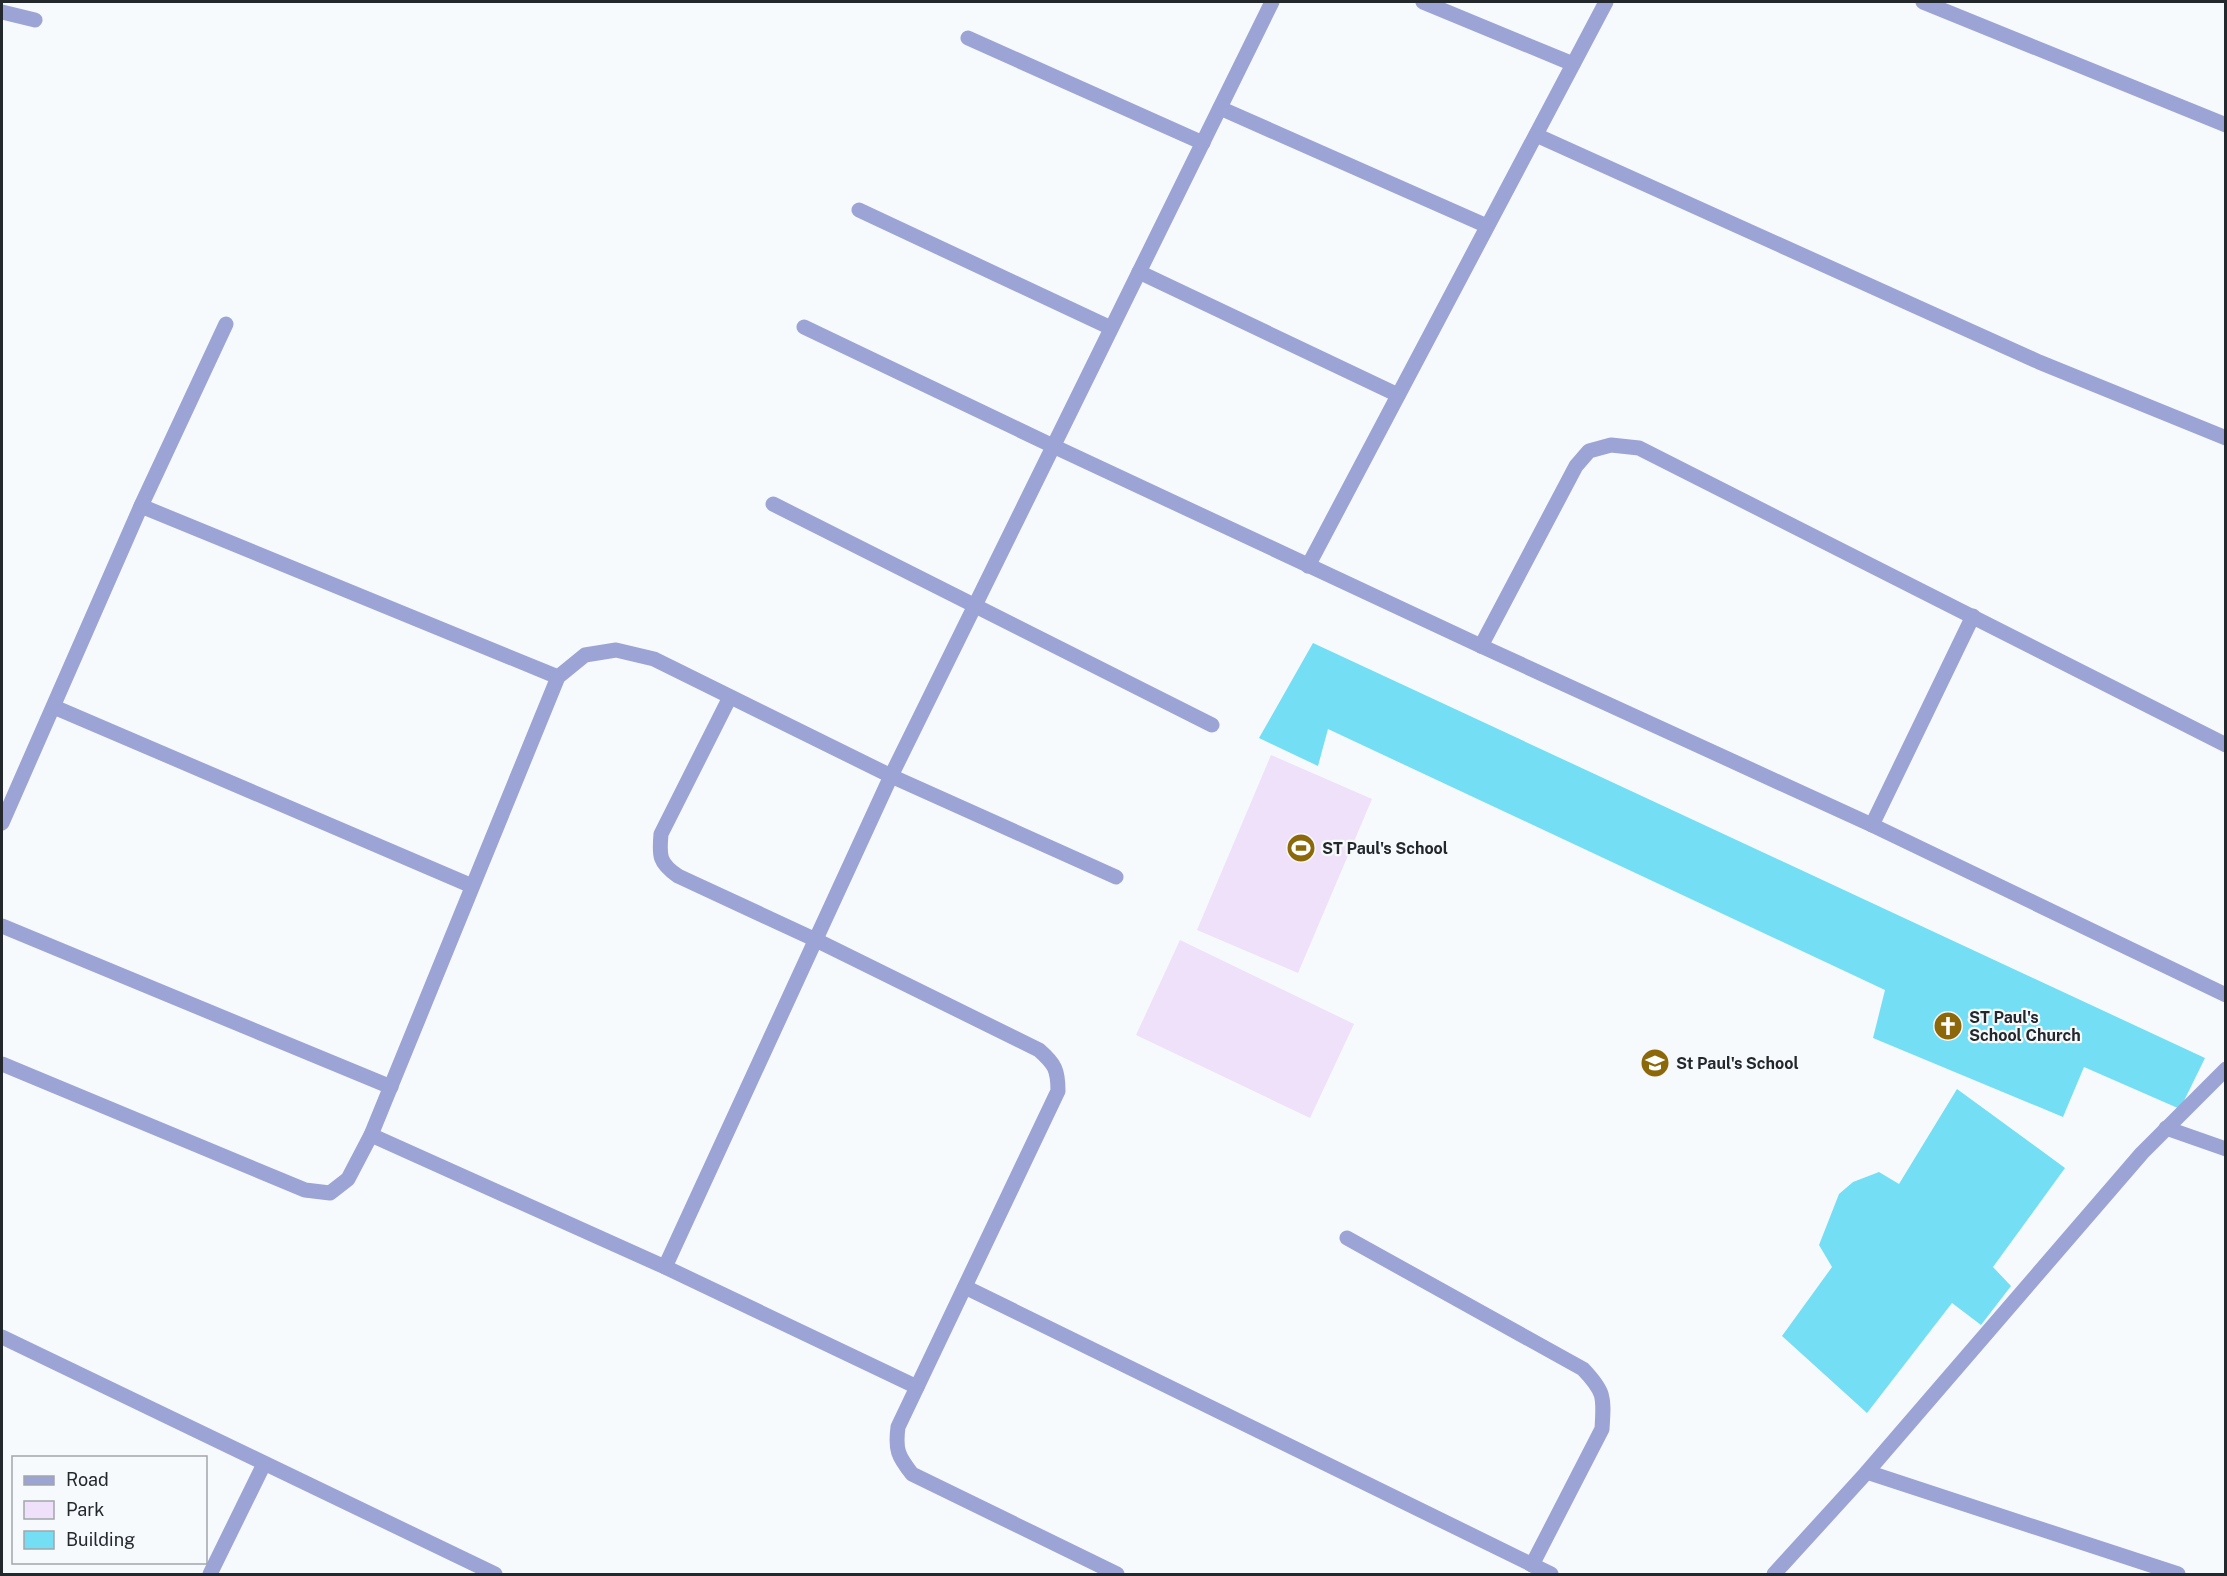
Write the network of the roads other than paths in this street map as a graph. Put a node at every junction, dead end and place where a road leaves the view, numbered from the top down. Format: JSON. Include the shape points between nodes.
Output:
{"nodes":[{"id":1,"x":1272,"y":2,"type":"edge"},
{"id":2,"x":1423,"y":2,"type":"edge"},
{"id":3,"x":1606,"y":2,"type":"edge"},
{"id":4,"x":1923,"y":2,"type":"edge"},
{"id":5,"x":2,"y":12,"type":"edge"},
{"id":6,"x":35,"y":20,"type":"dead end"},
{"id":7,"x":968,"y":38,"type":"dead end"},
{"id":8,"x":1573,"y":64,"type":"junction"},
{"id":9,"x":1220,"y":108,"type":"junction"},
{"id":10,"x":2226,"y":125,"type":"edge"},
{"id":11,"x":1536,"y":135,"type":"junction"},
{"id":12,"x":1203,"y":142,"type":"junction"},
{"id":13,"x":859,"y":210,"type":"dead end"},
{"id":14,"x":1487,"y":226,"type":"junction"},
{"id":15,"x":1139,"y":272,"type":"junction"},
{"id":16,"x":225,"y":324,"type":"dead end"},
{"id":17,"x":804,"y":327,"type":"dead end"},
{"id":18,"x":1112,"y":328,"type":"junction"},
{"id":19,"x":1398,"y":395,"type":"junction"},
{"id":20,"x":2226,"y":438,"type":"edge"},
{"id":21,"x":1053,"y":446,"type":"junction"},
{"id":22,"x":773,"y":504,"type":"dead end"},
{"id":23,"x":141,"y":506,"type":"junction"},
{"id":24,"x":1308,"y":566,"type":"junction"},
{"id":25,"x":975,"y":605,"type":"junction"},
{"id":26,"x":1973,"y":616,"type":"junction"},
{"id":27,"x":1480,"y":646,"type":"junction"},
{"id":28,"x":558,"y":677,"type":"junction"},
{"id":29,"x":730,"y":697,"type":"junction"},
{"id":30,"x":54,"y":707,"type":"junction"},
{"id":31,"x":1212,"y":725,"type":"dead end"},
{"id":32,"x":2226,"y":745,"type":"edge"},
{"id":33,"x":891,"y":776,"type":"junction"},
{"id":34,"x":2,"y":823,"type":"edge"},
{"id":35,"x":1872,"y":825,"type":"junction"},
{"id":36,"x":1116,"y":877,"type":"dead end"},
{"id":37,"x":472,"y":886,"type":"junction"},
{"id":38,"x":2,"y":926,"type":"edge"},
{"id":39,"x":816,"y":940,"type":"junction"},
{"id":40,"x":2226,"y":995,"type":"edge"},
{"id":41,"x":2,"y":1064,"type":"edge"},
{"id":42,"x":2226,"y":1069,"type":"edge"},
{"id":43,"x":391,"y":1087,"type":"junction"},
{"id":44,"x":2166,"y":1128,"type":"junction"},
{"id":45,"x":371,"y":1135,"type":"junction"},
{"id":46,"x":2226,"y":1149,"type":"edge"},
{"id":47,"x":1347,"y":1238,"type":"dead end"},
{"id":48,"x":665,"y":1267,"type":"junction"},
{"id":49,"x":965,"y":1287,"type":"junction"},
{"id":50,"x":2,"y":1337,"type":"edge"},
{"id":51,"x":917,"y":1386,"type":"junction"},
{"id":52,"x":264,"y":1464,"type":"junction"},
{"id":53,"x":1867,"y":1472,"type":"junction"},
{"id":54,"x":1532,"y":1565,"type":"junction"},
{"id":55,"x":210,"y":1575,"type":"edge"},
{"id":56,"x":495,"y":1575,"type":"edge"},
{"id":57,"x":1117,"y":1575,"type":"edge"},
{"id":58,"x":1551,"y":1575,"type":"edge"},
{"id":59,"x":1774,"y":1575,"type":"edge"},
{"id":60,"x":2178,"y":1575,"type":"edge"}],
"edges":[{"from":1,"to":9,"type":"street"},
{"from":2,"to":8,"type":"street"},
{"from":3,"to":8,"type":"street"},
{"from":4,"to":10,"type":"street"},
{"from":5,"to":6,"type":"street"},
{"from":7,"to":12,"type":"street"},
{"from":8,"to":11,"type":"street"},
{"from":9,"to":12,"type":"street"},
{"from":9,"to":14,"type":"street"},
{"from":11,"to":14,"type":"street"},
{"from":11,"to":20,"type":"street","via":[[2039,362]]},
{"from":12,"to":15,"type":"street"},
{"from":13,"to":18,"type":"street"},
{"from":14,"to":19,"type":"street"},
{"from":15,"to":18,"type":"street"},
{"from":15,"to":19,"type":"street"},
{"from":16,"to":23,"type":"street"},
{"from":17,"to":21,"type":"street"},
{"from":18,"to":21,"type":"street"},
{"from":19,"to":24,"type":"street"},
{"from":21,"to":24,"type":"street"},
{"from":21,"to":25,"type":"street"},
{"from":22,"to":25,"type":"street"},
{"from":23,"to":28,"type":"street"},
{"from":23,"to":30,"type":"street"},
{"from":24,"to":27,"type":"street"},
{"from":25,"to":31,"type":"street"},
{"from":25,"to":33,"type":"street"},
{"from":26,"to":27,"type":"street","via":[[1639,448],[1611,445],[1589,451],[1576,466]]},
{"from":26,"to":32,"type":"street"},
{"from":26,"to":35,"type":"street"},
{"from":27,"to":35,"type":"street"},
{"from":28,"to":29,"type":"street","via":[[585,655],[616,650],[654,659]]},
{"from":28,"to":37,"type":"street"},
{"from":29,"to":33,"type":"street"},
{"from":29,"to":39,"type":"street","via":[[661,834],[664,867]]},
{"from":30,"to":34,"type":"street"},
{"from":30,"to":37,"type":"street"},
{"from":33,"to":36,"type":"street"},
{"from":33,"to":39,"type":"street"},
{"from":35,"to":40,"type":"street"},
{"from":37,"to":43,"type":"street"},
{"from":38,"to":43,"type":"street"},
{"from":39,"to":48,"type":"street"},
{"from":39,"to":49,"type":"street","via":[[1039,1050],[1051,1061],[1058,1076],[1058,1092]]},
{"from":41,"to":45,"type":"street","via":[[305,1190],[330,1193],[348,1179]]},
{"from":42,"to":44,"type":"street"},
{"from":43,"to":45,"type":"street"},
{"from":44,"to":46,"type":"street"},
{"from":44,"to":53,"type":"street"},
{"from":45,"to":48,"type":"street"},
{"from":47,"to":54,"type":"street","via":[[1583,1369],[1599,1386],[1602,1429]]},
{"from":48,"to":51,"type":"street"},
{"from":49,"to":51,"type":"street"},
{"from":49,"to":54,"type":"street"},
{"from":50,"to":52,"type":"street"},
{"from":51,"to":57,"type":"street","via":[[898,1426],[896,1443],[899,1457],[912,1474]]},
{"from":52,"to":55,"type":"street"},
{"from":52,"to":56,"type":"street"},
{"from":53,"to":59,"type":"street"},
{"from":53,"to":60,"type":"street"},
{"from":54,"to":58,"type":"street"}]}
